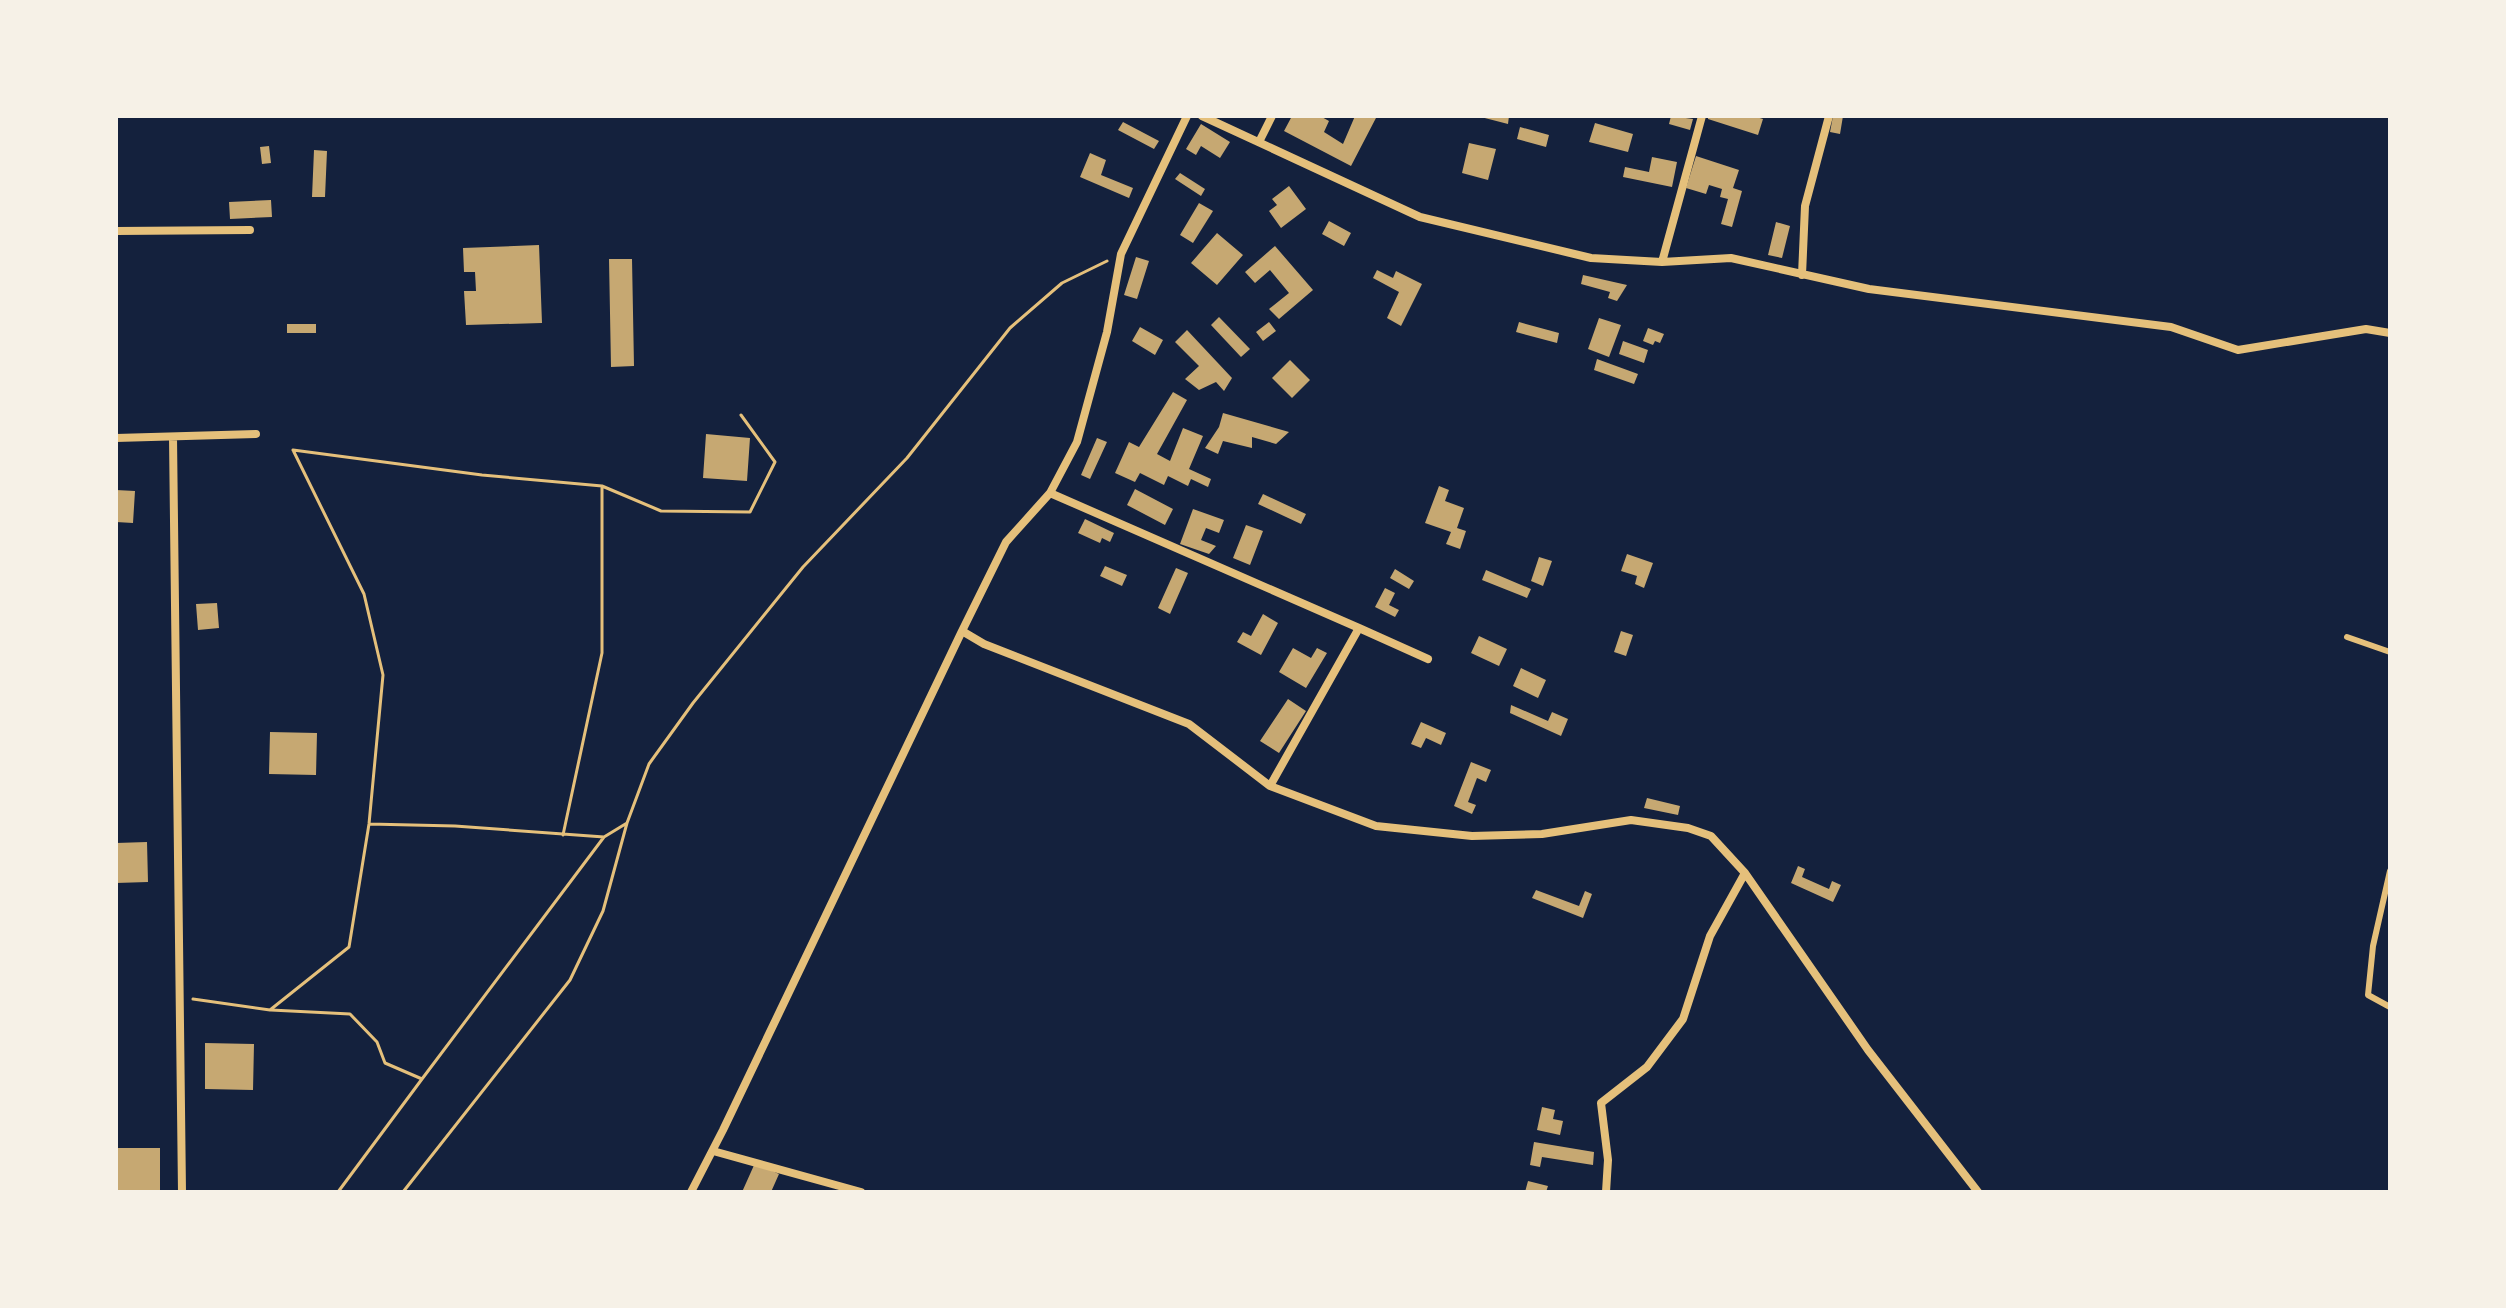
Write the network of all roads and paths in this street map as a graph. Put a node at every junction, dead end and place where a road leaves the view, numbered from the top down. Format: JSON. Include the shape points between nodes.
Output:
{"nodes":[{"id":1,"x":1187,"y":116,"type":"edge"},
{"id":2,"x":1202,"y":116,"type":"edge"},
{"id":3,"x":1272,"y":116,"type":"edge"},
{"id":4,"x":1702,"y":116,"type":"edge"},
{"id":5,"x":1829,"y":116,"type":"edge"},
{"id":6,"x":1259,"y":142,"type":"junction"},
{"id":7,"x":250,"y":230,"type":"dead end"},
{"id":8,"x":116,"y":231,"type":"edge"},
{"id":9,"x":1121,"y":254,"type":"junction"},
{"id":10,"x":1662,"y":262,"type":"junction"},
{"id":11,"x":1802,"y":275,"type":"junction"},
{"id":12,"x":2390,"y":333,"type":"edge"},
{"id":13,"x":741,"y":415,"type":"dead end"},
{"id":14,"x":256,"y":434,"type":"dead end"},
{"id":15,"x":173,"y":437,"type":"junction"},
{"id":16,"x":116,"y":438,"type":"edge"},
{"id":17,"x":602,"y":486,"type":"junction"},
{"id":18,"x":1050,"y":493,"type":"junction"},
{"id":19,"x":1359,"y":628,"type":"junction"},
{"id":20,"x":962,"y":631,"type":"junction"},
{"id":21,"x":2347,"y":637,"type":"dead end"},
{"id":22,"x":2390,"y":652,"type":"edge"},
{"id":23,"x":1428,"y":659,"type":"dead end"},
{"id":24,"x":1270,"y":786,"type":"junction"},
{"id":25,"x":627,"y":823,"type":"junction"},
{"id":26,"x":369,"y":824,"type":"junction"},
{"id":27,"x":563,"y":835,"type":"junction"},
{"id":28,"x":604,"y":837,"type":"junction"},
{"id":29,"x":2390,"y":871,"type":"edge"},
{"id":30,"x":1745,"y":873,"type":"junction"},
{"id":31,"x":180,"y":997,"type":"junction"},
{"id":32,"x":2390,"y":1007,"type":"edge"},
{"id":33,"x":270,"y":1010,"type":"junction"},
{"id":34,"x":422,"y":1079,"type":"junction"},
{"id":35,"x":713,"y":1151,"type":"junction"},
{"id":36,"x":182,"y":1192,"type":"edge"},
{"id":37,"x":338,"y":1192,"type":"edge"},
{"id":38,"x":403,"y":1192,"type":"edge"},
{"id":39,"x":691,"y":1192,"type":"edge"},
{"id":40,"x":861,"y":1192,"type":"edge"},
{"id":41,"x":1606,"y":1192,"type":"edge"},
{"id":42,"x":1978,"y":1192,"type":"edge"}],
"edges":[{"from":1,"to":9,"type":"street"},
{"from":2,"to":6,"type":"street"},
{"from":3,"to":6,"type":"street"},
{"from":4,"to":10,"type":"street"},
{"from":5,"to":11,"type":"street","via":[[1805,206]]},
{"from":6,"to":10,"type":"street","via":[[1420,217],[1591,258]]},
{"from":7,"to":8,"type":"street"},
{"from":9,"to":18,"type":"street","via":[[1107,332],[1077,442]]},
{"from":9,"to":25,"type":"path","via":[[1062,283],[1010,328],[907,458],[803,567],[693,703],[649,764]]},
{"from":10,"to":11,"type":"street","via":[[1731,258]]},
{"from":11,"to":12,"type":"street","via":[[1869,289],[2171,327],[2238,350],[2366,329]]},
{"from":13,"to":17,"type":"path","via":[[775,462],[750,512],[661,511]]},
{"from":14,"to":15,"type":"street"},
{"from":15,"to":16,"type":"street"},
{"from":15,"to":31,"type":"street"},
{"from":17,"to":26,"type":"path","via":[[293,450],[364,594],[383,675]]},
{"from":17,"to":27,"type":"path","via":[[602,653]]},
{"from":18,"to":19,"type":"street"},
{"from":18,"to":20,"type":"street","via":[[1006,542]]},
{"from":19,"to":23,"type":"street"},
{"from":19,"to":24,"type":"street"},
{"from":20,"to":24,"type":"street","via":[[1189,724]]},
{"from":20,"to":35,"type":"street"},
{"from":21,"to":22,"type":"lane"},
{"from":24,"to":30,"type":"street","via":[[1376,826],[1472,836],[1542,834],[1631,820],[1688,828],[1711,836]]},
{"from":25,"to":28,"type":"path"},
{"from":25,"to":38,"type":"path","via":[[603,911],[570,980]]},
{"from":26,"to":27,"type":"path"},
{"from":26,"to":33,"type":"path","via":[[349,947]]},
{"from":27,"to":28,"type":"path"},
{"from":28,"to":34,"type":"path"},
{"from":29,"to":32,"type":"lane","via":[[2368,995]]},
{"from":30,"to":41,"type":"street","via":[[1710,936],[1683,1019],[1647,1067],[1601,1103]]},
{"from":30,"to":42,"type":"street","via":[[1868,1050]]},
{"from":31,"to":33,"type":"path"},
{"from":31,"to":36,"type":"street"},
{"from":33,"to":34,"type":"path","via":[[350,1014],[377,1042],[385,1063]]},
{"from":34,"to":37,"type":"path"},
{"from":35,"to":39,"type":"street"},
{"from":35,"to":40,"type":"street"}]}
